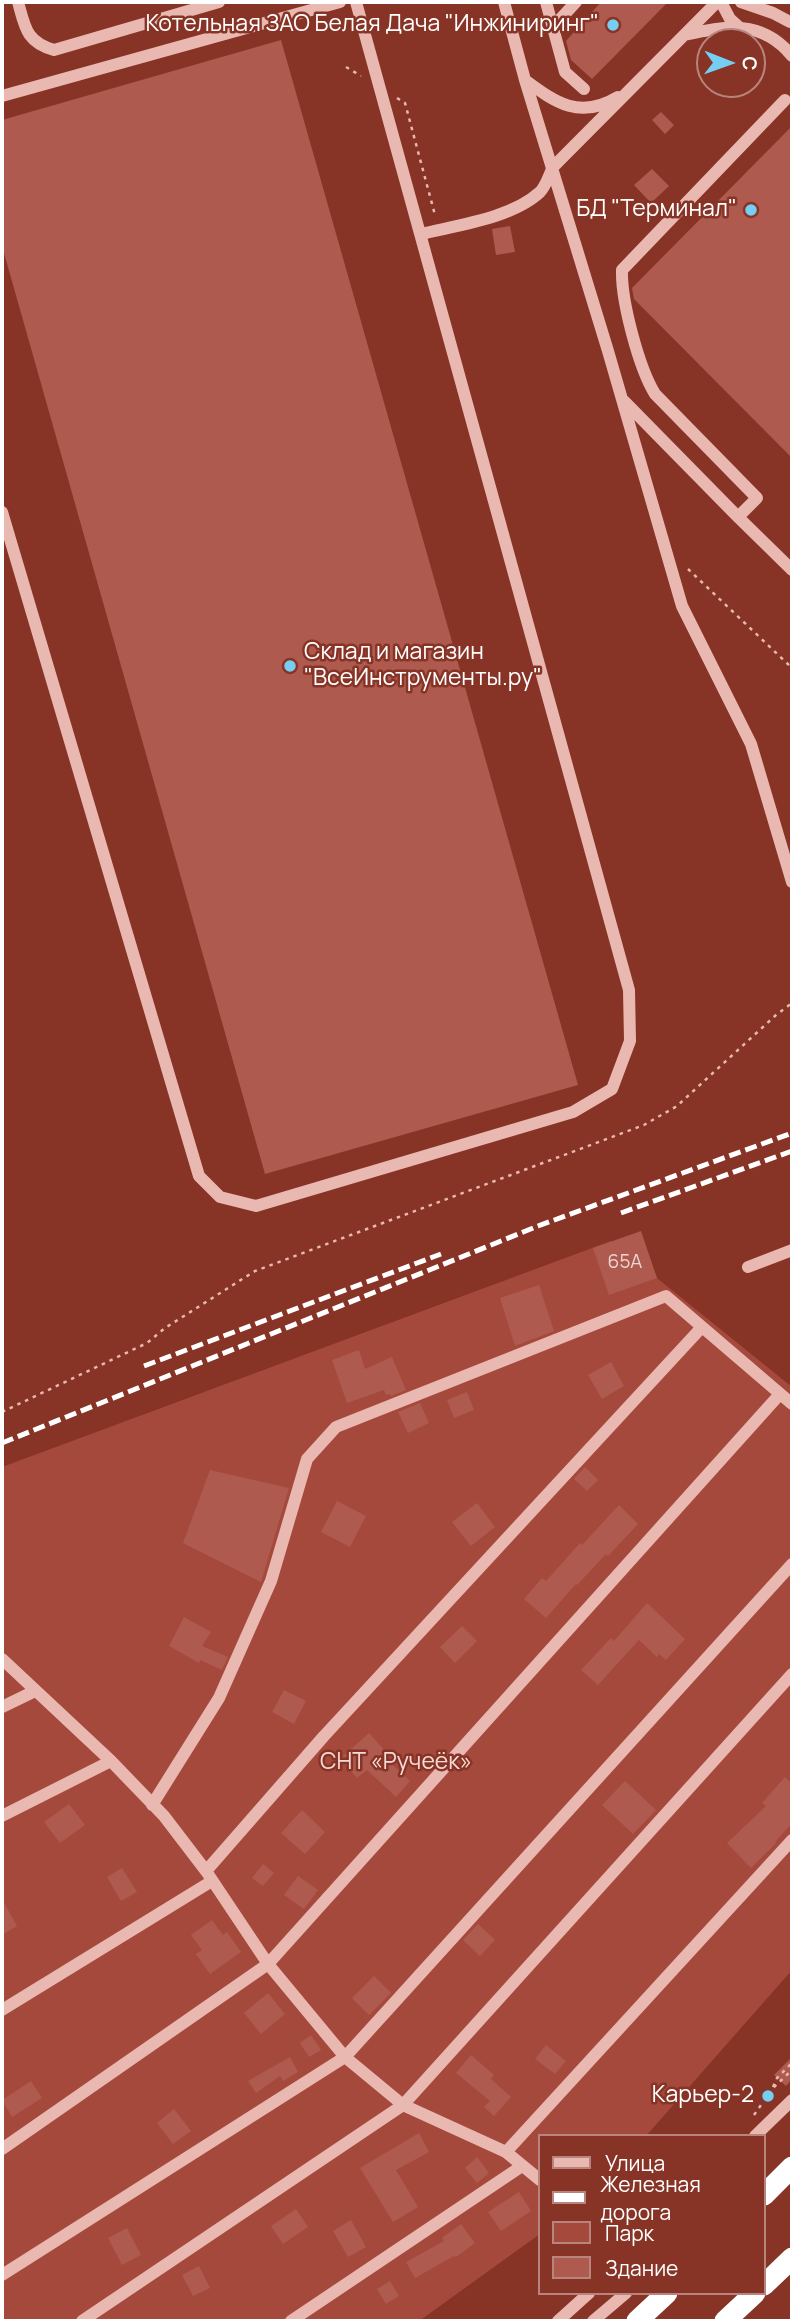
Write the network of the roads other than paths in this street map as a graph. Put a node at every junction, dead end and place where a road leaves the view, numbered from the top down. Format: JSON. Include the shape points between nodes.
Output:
{"nodes":[{"id":1,"x":18,"y":2,"type":"edge"},
{"id":2,"x":219,"y":2,"type":"edge"},
{"id":3,"x":340,"y":2,"type":"edge"},
{"id":4,"x":356,"y":2,"type":"edge"},
{"id":5,"x":504,"y":2,"type":"edge"},
{"id":6,"x":545,"y":2,"type":"edge"},
{"id":7,"x":576,"y":2,"type":"edge"},
{"id":8,"x":719,"y":2,"type":"edge"},
{"id":9,"x":741,"y":2,"type":"edge"},
{"id":10,"x":774,"y":2,"type":"edge"},
{"id":11,"x":791,"y":24,"type":"edge"},
{"id":12,"x":552,"y":28,"type":"junction"},
{"id":13,"x":716,"y":28,"type":"edge"},
{"id":14,"x":740,"y":28,"type":"joint"},
{"id":15,"x":696,"y":32,"type":"edge"},
{"id":16,"x":766,"y":33,"type":"edge"},
{"id":17,"x":684,"y":35,"type":"junction"},
{"id":18,"x":792,"y":56,"type":"edge"},
{"id":19,"x":524,"y":80,"type":"junction"},
{"id":20,"x":584,"y":89,"type":"dead end"},
{"id":21,"x":631,"y":90,"type":"junction"},
{"id":22,"x":2,"y":96,"type":"edge"},
{"id":23,"x":785,"y":100,"type":"dead end"},
{"id":24,"x":553,"y":167,"type":"junction"},
{"id":25,"x":421,"y":234,"type":"junction"},
{"id":26,"x":621,"y":398,"type":"junction"},
{"id":27,"x":2,"y":512,"type":"edge"},
{"id":28,"x":738,"y":517,"type":"junction"},
{"id":29,"x":792,"y":570,"type":"edge"},
{"id":30,"x":792,"y":882,"type":"edge"},
{"id":31,"x":792,"y":1250,"type":"edge"},
{"id":32,"x":748,"y":1267,"type":"dead end"},
{"id":33,"x":702,"y":1327,"type":"junction"},
{"id":34,"x":780,"y":1394,"type":"junction"},
{"id":35,"x":792,"y":1404,"type":"edge"},
{"id":36,"x":792,"y":1564,"type":"edge"},
{"id":37,"x":2,"y":1659,"type":"edge"},
{"id":38,"x":792,"y":1674,"type":"edge"},
{"id":39,"x":35,"y":1691,"type":"junction"},
{"id":40,"x":2,"y":1707,"type":"edge"},
{"id":41,"x":111,"y":1761,"type":"junction"},
{"id":42,"x":152,"y":1805,"type":"junction"},
{"id":43,"x":2,"y":1816,"type":"edge"},
{"id":44,"x":792,"y":1840,"type":"edge"},
{"id":45,"x":209,"y":1876,"type":"junction"},
{"id":46,"x":268,"y":1964,"type":"junction"},
{"id":47,"x":2,"y":2010,"type":"edge"},
{"id":48,"x":345,"y":2057,"type":"junction"},
{"id":49,"x":792,"y":2100,"type":"edge"},
{"id":50,"x":403,"y":2105,"type":"junction"},
{"id":51,"x":757,"y":2134,"type":"edge"},
{"id":52,"x":2,"y":2149,"type":"edge"},
{"id":53,"x":506,"y":2152,"type":"junction"},
{"id":54,"x":792,"y":2164,"type":"edge"},
{"id":55,"x":522,"y":2166,"type":"junction"},
{"id":56,"x":538,"y":2178,"type":"edge"},
{"id":57,"x":766,"y":2182,"type":"edge"},
{"id":58,"x":766,"y":2193,"type":"edge"},
{"id":59,"x":792,"y":2258,"type":"edge"},
{"id":60,"x":2,"y":2275,"type":"edge"},
{"id":61,"x":766,"y":2282,"type":"edge"},
{"id":62,"x":587,"y":2295,"type":"edge"},
{"id":63,"x":624,"y":2295,"type":"edge"},
{"id":64,"x":665,"y":2295,"type":"edge"},
{"id":65,"x":753,"y":2295,"type":"edge"},
{"id":66,"x":82,"y":2321,"type":"edge"},
{"id":67,"x":291,"y":2321,"type":"edge"},
{"id":68,"x":558,"y":2321,"type":"edge"},
{"id":69,"x":593,"y":2321,"type":"edge"},
{"id":70,"x":638,"y":2321,"type":"edge"},
{"id":71,"x":725,"y":2321,"type":"edge"}],
"edges":[{"from":1,"to":2,"type":"street","via":[[27,33],[39,45],[54,50]]},
{"from":3,"to":22,"type":"street"},
{"from":4,"to":25,"type":"street"},
{"from":5,"to":19,"type":"street"},
{"from":6,"to":12,"type":"street"},
{"from":7,"to":12,"type":"street"},
{"from":8,"to":14,"type":"street"},
{"from":8,"to":17,"type":"street"},
{"from":9,"to":11,"type":"street"},
{"from":10,"to":11,"type":"street"},
{"from":12,"to":20,"type":"street","via":[[565,72]]},
{"from":13,"to":14,"type":"street"},
{"from":15,"to":17,"type":"street"},
{"from":16,"to":18,"type":"street"},
{"from":17,"to":21,"type":"street"},
{"from":19,"to":21,"type":"street","via":[[555,102],[593,108]]},
{"from":19,"to":24,"type":"street"},
{"from":21,"to":24,"type":"street"},
{"from":23,"to":28,"type":"street","via":[[622,270],[621,289],[646,379],[655,394],[757,498]]},
{"from":24,"to":25,"type":"street","via":[[542,190],[524,204]]},
{"from":24,"to":26,"type":"street"},
{"from":25,"to":27,"type":"street","via":[[629,990],[630,1041],[612,1089],[573,1112],[256,1206],[220,1197],[199,1176]]},
{"from":26,"to":28,"type":"street"},
{"from":26,"to":30,"type":"street","via":[[682,606],[751,744]]},
{"from":28,"to":29,"type":"street"},
{"from":31,"to":32,"type":"street"},
{"from":33,"to":34,"type":"street"},
{"from":33,"to":42,"type":"street","via":[[666,1296],[336,1427],[307,1459],[271,1581],[219,1698]]},
{"from":33,"to":45,"type":"street","via":[[324,1736]]},
{"from":34,"to":35,"type":"street"},
{"from":34,"to":46,"type":"street"},
{"from":36,"to":48,"type":"street"},
{"from":37,"to":39,"type":"street"},
{"from":38,"to":50,"type":"street"},
{"from":39,"to":40,"type":"street"},
{"from":39,"to":41,"type":"street"},
{"from":41,"to":42,"type":"street"},
{"from":41,"to":43,"type":"street"},
{"from":42,"to":45,"type":"street"},
{"from":44,"to":53,"type":"street"},
{"from":45,"to":46,"type":"street"},
{"from":45,"to":47,"type":"street"},
{"from":46,"to":48,"type":"street"},
{"from":46,"to":52,"type":"street"},
{"from":48,"to":50,"type":"street"},
{"from":48,"to":60,"type":"street"},
{"from":49,"to":51,"type":"street"},
{"from":50,"to":53,"type":"street"},
{"from":50,"to":66,"type":"street"},
{"from":53,"to":55,"type":"street"},
{"from":54,"to":57,"type":"street"},
{"from":54,"to":58,"type":"highway"},
{"from":55,"to":56,"type":"street"},
{"from":55,"to":67,"type":"street"},
{"from":59,"to":61,"type":"highway"},
{"from":62,"to":68,"type":"street"},
{"from":63,"to":69,"type":"street"},
{"from":64,"to":70,"type":"highway"},
{"from":65,"to":71,"type":"highway"}]}
